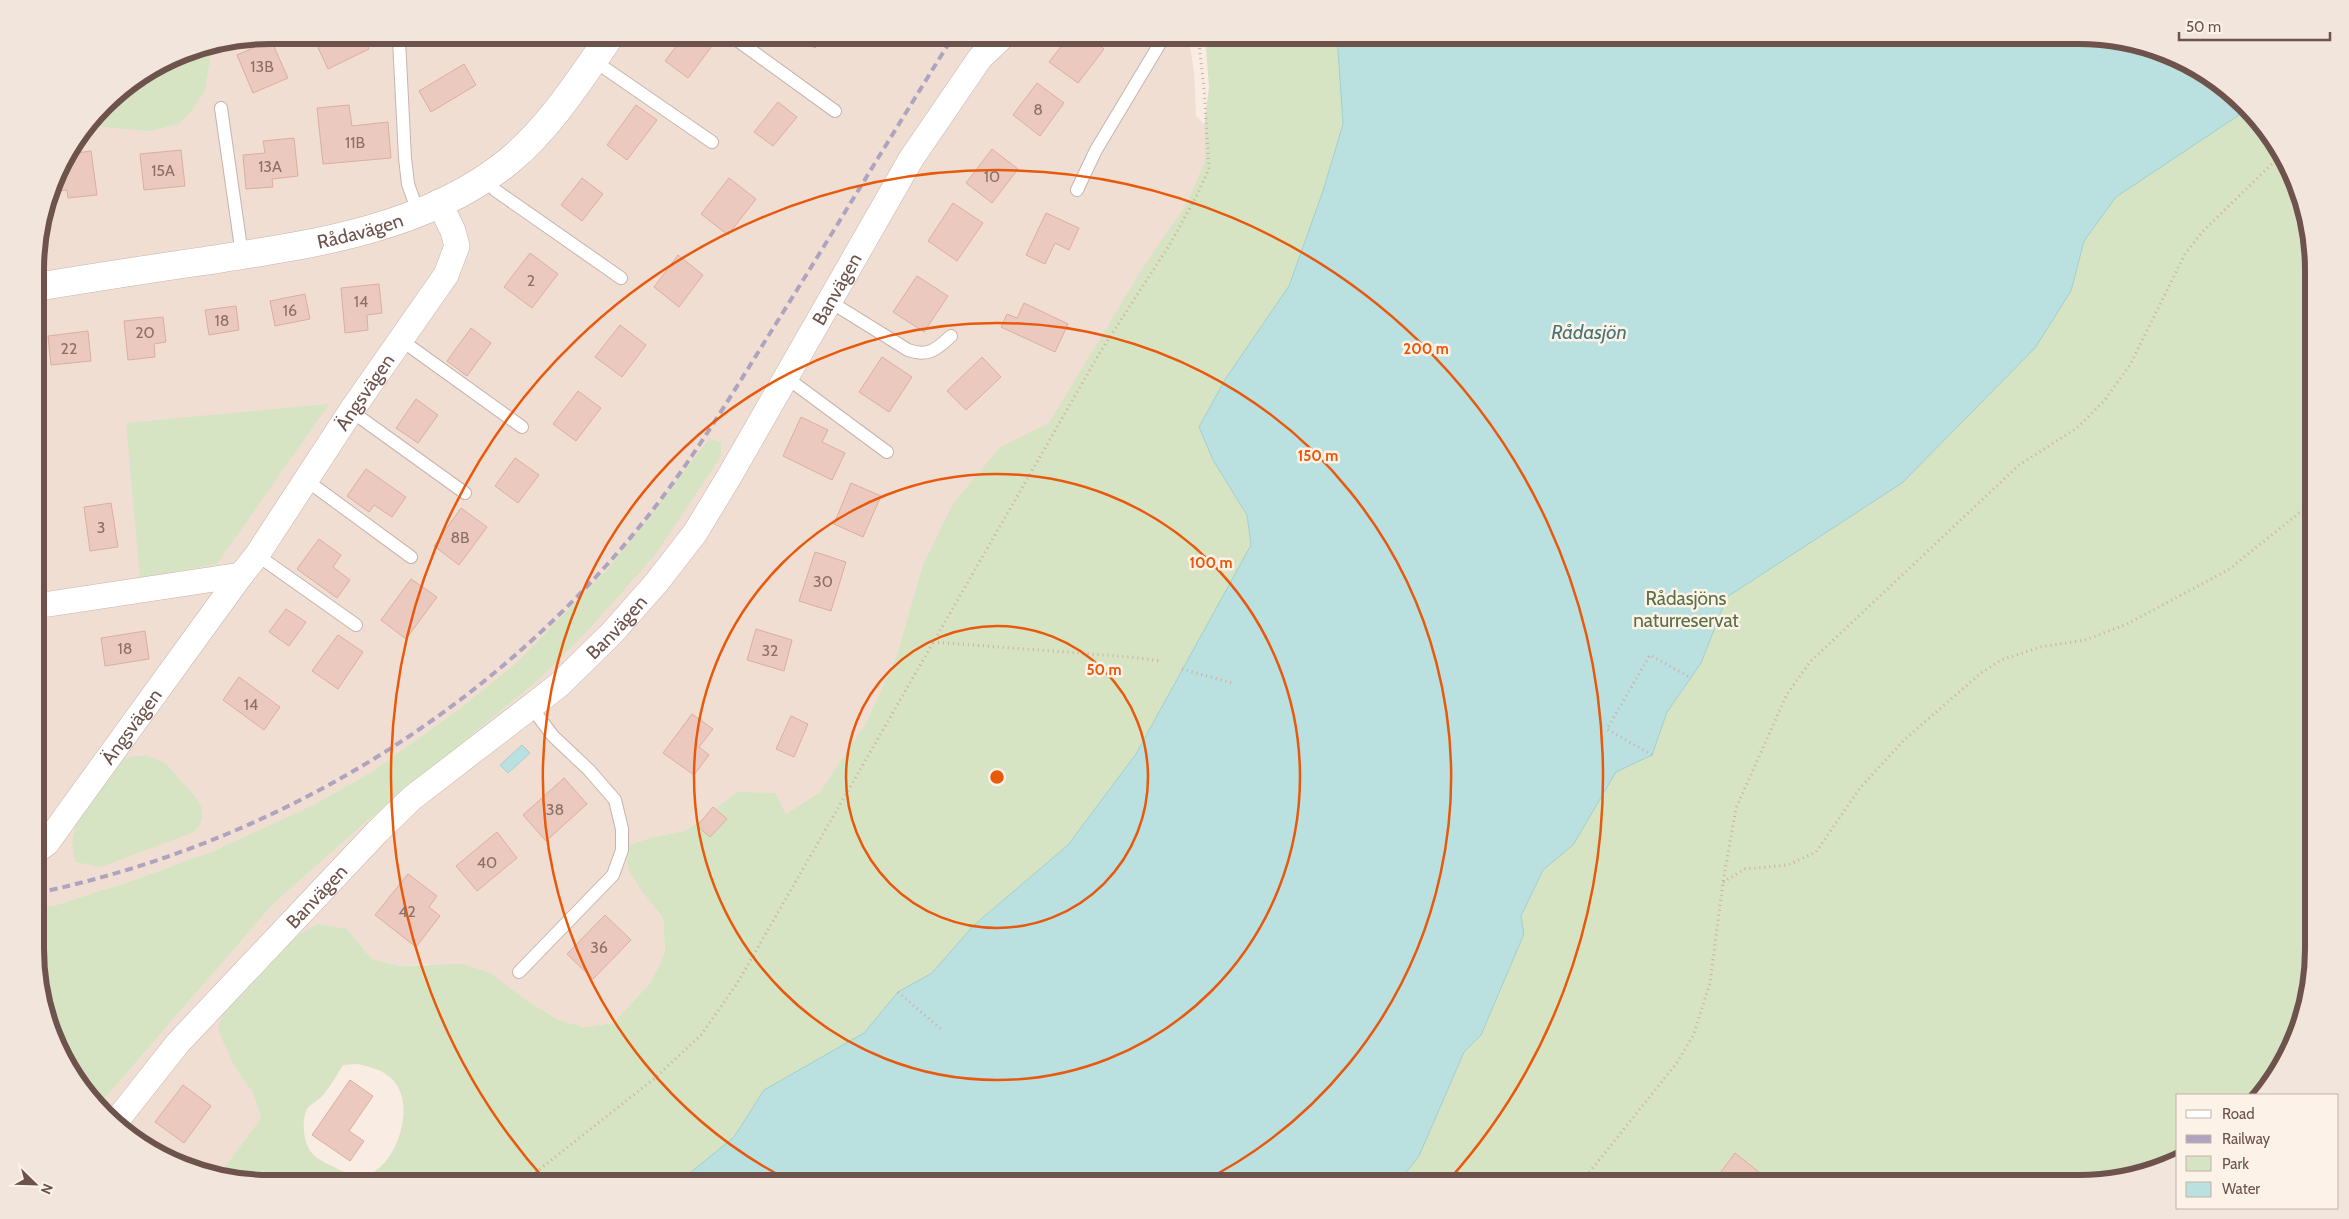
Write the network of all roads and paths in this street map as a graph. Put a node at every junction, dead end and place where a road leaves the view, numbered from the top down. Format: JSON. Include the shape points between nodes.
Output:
{"nodes":[{"id":1,"x":399,"y":44,"type":"edge"},
{"id":2,"x":605,"y":44,"type":"edge"},
{"id":3,"x":743,"y":44,"type":"edge"},
{"id":4,"x":995,"y":44,"type":"edge"},
{"id":5,"x":1160,"y":44,"type":"edge"},
{"id":6,"x":1199,"y":44,"type":"edge"},
{"id":7,"x":593,"y":60,"type":"junction"},
{"id":8,"x":221,"y":108,"type":"dead end"},
{"id":9,"x":836,"y":111,"type":"dead end"},
{"id":10,"x":712,"y":142,"type":"dead end"},
{"id":11,"x":2276,"y":160,"type":"edge"},
{"id":12,"x":486,"y":178,"type":"junction"},
{"id":13,"x":1077,"y":190,"type":"dead end"},
{"id":14,"x":428,"y":207,"type":"junction"},
{"id":15,"x":242,"y":255,"type":"junction"},
{"id":16,"x":620,"y":278,"type":"dead end"},
{"id":17,"x":44,"y":286,"type":"edge"},
{"id":18,"x":829,"y":301,"type":"junction"},
{"id":19,"x":951,"y":336,"type":"dead end"},
{"id":20,"x":401,"y":340,"type":"junction"},
{"id":21,"x":787,"y":378,"type":"junction"},
{"id":22,"x":351,"y":411,"type":"junction"},
{"id":23,"x":522,"y":427,"type":"dead end"},
{"id":24,"x":887,"y":452,"type":"dead end"},
{"id":25,"x":306,"y":480,"type":"junction"},
{"id":26,"x":465,"y":493,"type":"dead end"},
{"id":27,"x":2305,"y":508,"type":"edge"},
{"id":28,"x":257,"y":556,"type":"junction"},
{"id":29,"x":412,"y":557,"type":"dead end"},
{"id":30,"x":241,"y":575,"type":"junction"},
{"id":31,"x":44,"y":605,"type":"edge"},
{"id":32,"x":356,"y":625,"type":"dead end"},
{"id":33,"x":933,"y":642,"type":"junction"},
{"id":34,"x":1162,"y":661,"type":"dead end"},
{"id":35,"x":1182,"y":669,"type":"dead end"},
{"id":36,"x":1691,"y":678,"type":"dead end"},
{"id":37,"x":1232,"y":683,"type":"dead end"},
{"id":38,"x":532,"y":708,"type":"junction"},
{"id":39,"x":1652,"y":755,"type":"dead end"},
{"id":40,"x":44,"y":845,"type":"edge"},
{"id":41,"x":1723,"y":882,"type":"junction"},
{"id":42,"x":519,"y":972,"type":"dead end"},
{"id":43,"x":898,"y":992,"type":"dead end"},
{"id":44,"x":943,"y":1031,"type":"dead end"},
{"id":45,"x":119,"y":1117,"type":"edge"},
{"id":46,"x":534,"y":1175,"type":"edge"},
{"id":47,"x":1587,"y":1175,"type":"edge"}],
"edges":[{"from":1,"to":14,"type":"lane","via":[[408,184]]},
{"from":2,"to":7,"type":"street","name":"Rådavägen"},
{"from":3,"to":9,"type":"lane"},
{"from":4,"to":18,"type":"street","name":"Banvägen","via":[[980,58],[949,101]]},
{"from":5,"to":13,"type":"lane","via":[[1096,150]]},
{"from":6,"to":33,"type":"path","via":[[1209,169],[1170,244],[1099,354]]},
{"from":7,"to":10,"type":"lane"},
{"from":7,"to":12,"type":"street","name":"Rådavägen","via":[[568,97],[537,133]]},
{"from":8,"to":15,"type":"lane"},
{"from":11,"to":41,"type":"path","via":[[2203,230],[2185,254],[2130,365],[2104,401],[2078,428],[2019,465],[1810,662],[1788,694],[1736,808]]},
{"from":12,"to":14,"type":"street","name":"Rådavägen"},
{"from":12,"to":16,"type":"lane","via":[[495,190]]},
{"from":14,"to":15,"type":"street","name":"Rådavägen","via":[[391,223],[338,237]]},
{"from":14,"to":20,"type":"street","name":"Ängsvägen","via":[[453,231],[457,246],[446,275]]},
{"from":15,"to":17,"type":"street","name":"Rådavägen"},
{"from":18,"to":19,"type":"lane","via":[[918,353],[934,352]]},
{"from":18,"to":21,"type":"street","name":"Banvägen"},
{"from":20,"to":22,"type":"street","name":"Ängsvägen"},
{"from":20,"to":23,"type":"lane"},
{"from":21,"to":24,"type":"lane"},
{"from":21,"to":38,"type":"street","name":"Banvägen","via":[[694,533],[657,582],[612,633]]},
{"from":22,"to":25,"type":"street","name":"Ängsvägen"},
{"from":22,"to":26,"type":"lane"},
{"from":25,"to":28,"type":"street","name":"Ängsvägen"},
{"from":25,"to":29,"type":"lane"},
{"from":27,"to":41,"type":"path","via":[[2228,570],[2127,624],[2085,640],[2041,647],[2001,660],[1981,673],[1898,747],[1860,788],[1816,852],[1788,865],[1745,869]]},
{"from":28,"to":30,"type":"street","name":"Ängsvägen"},
{"from":28,"to":32,"type":"lane"},
{"from":30,"to":31,"type":"street"},
{"from":30,"to":40,"type":"street","name":"Ängsvägen"},
{"from":33,"to":34,"type":"path"},
{"from":33,"to":46,"type":"path","via":[[770,929],[702,1034],[656,1078]]},
{"from":35,"to":37,"type":"path"},
{"from":36,"to":39,"type":"path","via":[[1650,655],[1607,729]]},
{"from":38,"to":42,"type":"lane","via":[[553,736],[615,800],[622,829],[622,850],[613,875]]},
{"from":38,"to":45,"type":"street","name":"Banvägen","via":[[412,798],[376,832],[178,1042]]},
{"from":41,"to":47,"type":"path","via":[[1710,983],[1693,1036],[1676,1064]]},
{"from":43,"to":44,"type":"path"}]}
